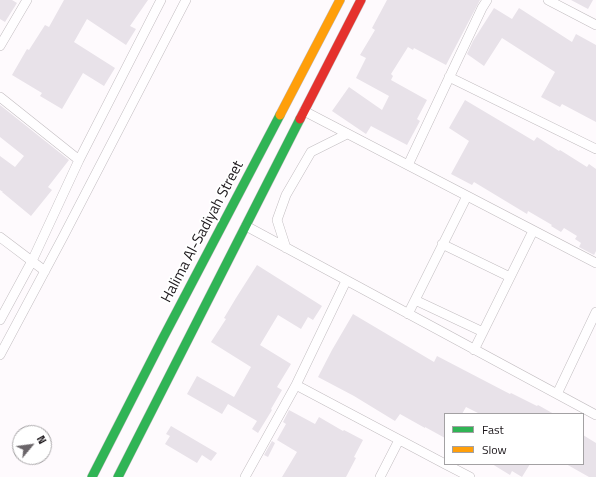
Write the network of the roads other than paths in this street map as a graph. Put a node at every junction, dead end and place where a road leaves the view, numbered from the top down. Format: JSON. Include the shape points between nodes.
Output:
{"nodes":[{"id":1,"x":27,"y":0,"type":"edge"},
{"id":2,"x":161,"y":0,"type":"edge"},
{"id":3,"x":186,"y":0,"type":"edge"},
{"id":4,"x":340,"y":0,"type":"edge"},
{"id":5,"x":361,"y":0,"type":"edge"},
{"id":6,"x":487,"y":0,"type":"edge"},
{"id":7,"x":548,"y":0,"type":"edge"},
{"id":8,"x":596,"y":24,"type":"edge"},
{"id":9,"x":0,"y":46,"type":"edge"},
{"id":10,"x":449,"y":77,"type":"junction"},
{"id":11,"x":0,"y":97,"type":"edge"},
{"id":12,"x":304,"y":111,"type":"junction"},
{"id":13,"x":347,"y":134,"type":"junction"},
{"id":14,"x":596,"y":149,"type":"edge"},
{"id":15,"x":79,"y":160,"type":"junction"},
{"id":16,"x":408,"y":165,"type":"junction"},
{"id":17,"x":467,"y":196,"type":"junction"},
{"id":18,"x":246,"y":226,"type":"junction"},
{"id":19,"x":533,"y":231,"type":"junction"},
{"id":20,"x":0,"y":237,"type":"edge"},
{"id":21,"x":442,"y":244,"type":"junction"},
{"id":22,"x":286,"y":248,"type":"junction"},
{"id":23,"x":32,"y":261,"type":"junction"},
{"id":24,"x":596,"y":264,"type":"edge"},
{"id":25,"x":45,"y":271,"type":"junction"},
{"id":26,"x":510,"y":277,"type":"junction"},
{"id":27,"x":346,"y":281,"type":"junction"},
{"id":28,"x":415,"y":300,"type":"junction"},
{"id":29,"x":596,"y":312,"type":"edge"},
{"id":30,"x":408,"y":314,"type":"junction"},
{"id":31,"x":0,"y":320,"type":"edge"},
{"id":32,"x":483,"y":332,"type":"junction"},
{"id":33,"x":474,"y":350,"type":"junction"},
{"id":34,"x":0,"y":355,"type":"edge"},
{"id":35,"x":296,"y":385,"type":"junction"},
{"id":36,"x":556,"y":394,"type":"junction"},
{"id":37,"x":596,"y":415,"type":"edge"},
{"id":38,"x":399,"y":440,"type":"junction"},
{"id":39,"x":444,"y":463,"type":"edge"},
{"id":40,"x":447,"y":465,"type":"edge"},
{"id":41,"x":92,"y":477,"type":"edge"},
{"id":42,"x":118,"y":477,"type":"edge"},
{"id":43,"x":245,"y":477,"type":"edge"},
{"id":44,"x":380,"y":477,"type":"edge"},
{"id":45,"x":470,"y":477,"type":"edge"}],
"edges":[{"from":1,"to":9,"type":"street"},
{"from":2,"to":15,"type":"street"},
{"from":3,"to":25,"type":"street"},
{"from":4,"to":41,"type":"street","name":"Halima Al-Sadiyah Street"},
{"from":5,"to":12,"type":"street"},
{"from":6,"to":10,"type":"street"},
{"from":7,"to":8,"type":"street"},
{"from":10,"to":14,"type":"street"},
{"from":10,"to":16,"type":"street"},
{"from":11,"to":15,"type":"street"},
{"from":12,"to":13,"type":"street"},
{"from":12,"to":18,"type":"street"},
{"from":13,"to":16,"type":"street"},
{"from":13,"to":22,"type":"street","via":[[311,152],[286,195],[277,220]]},
{"from":15,"to":23,"type":"street"},
{"from":16,"to":17,"type":"street"},
{"from":17,"to":19,"type":"street"},
{"from":17,"to":21,"type":"street"},
{"from":18,"to":22,"type":"street"},
{"from":18,"to":42,"type":"street"},
{"from":19,"to":24,"type":"street"},
{"from":19,"to":26,"type":"street"},
{"from":20,"to":23,"type":"street"},
{"from":21,"to":26,"type":"street"},
{"from":21,"to":28,"type":"street"},
{"from":22,"to":27,"type":"street"},
{"from":23,"to":25,"type":"street"},
{"from":23,"to":31,"type":"street"},
{"from":25,"to":34,"type":"street"},
{"from":26,"to":32,"type":"street"},
{"from":27,"to":30,"type":"street"},
{"from":27,"to":35,"type":"street"},
{"from":28,"to":30,"type":"street"},
{"from":28,"to":32,"type":"street"},
{"from":29,"to":36,"type":"street"},
{"from":30,"to":33,"type":"street"},
{"from":32,"to":33,"type":"street"},
{"from":33,"to":36,"type":"street"},
{"from":35,"to":38,"type":"street"},
{"from":35,"to":43,"type":"street"},
{"from":36,"to":37,"type":"street"},
{"from":38,"to":39,"type":"street"},
{"from":38,"to":44,"type":"street"},
{"from":40,"to":45,"type":"street"}]}
